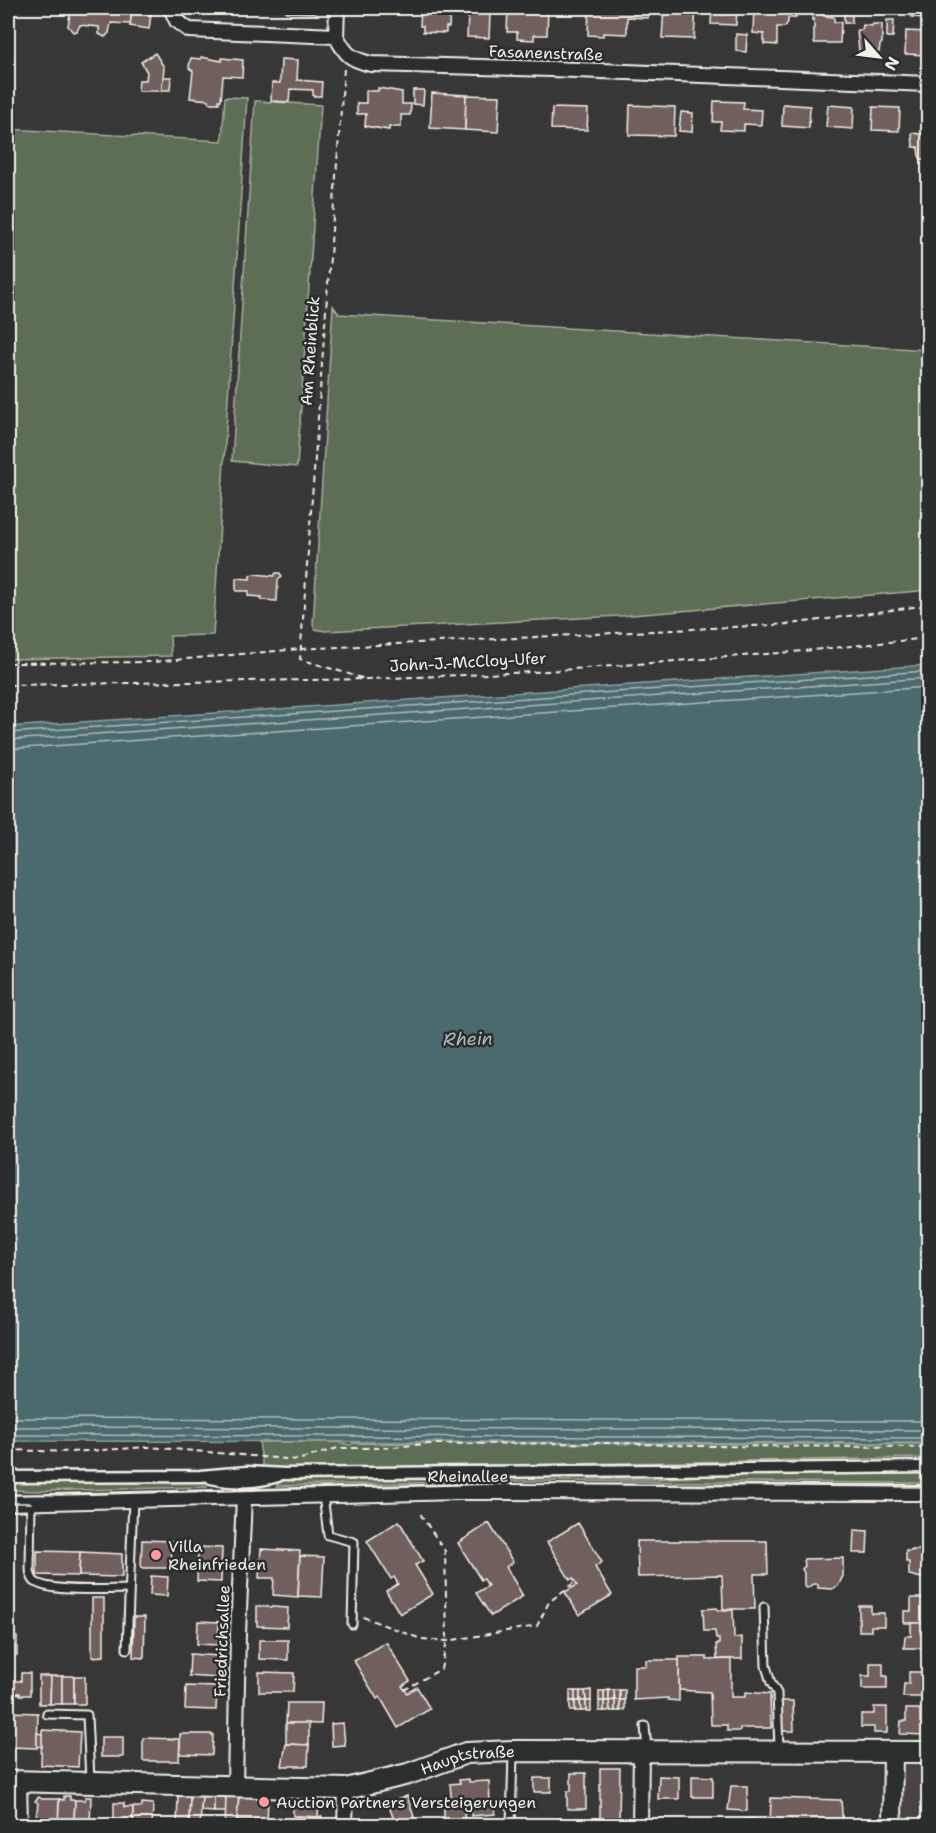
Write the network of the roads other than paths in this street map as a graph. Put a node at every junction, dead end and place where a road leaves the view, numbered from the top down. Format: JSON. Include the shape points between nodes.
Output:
{"nodes":[{"id":1,"x":171,"y":8,"type":"edge"},
{"id":2,"x":337,"y":8,"type":"edge"},
{"id":3,"x":336,"y":36,"type":"junction"},
{"id":4,"x":928,"y":84,"type":"edge"},
{"id":5,"x":928,"y":1467,"type":"edge"},
{"id":6,"x":8,"y":1477,"type":"edge"},
{"id":7,"x":928,"y":1493,"type":"edge"},
{"id":8,"x":323,"y":1495,"type":"junction"},
{"id":9,"x":244,"y":1497,"type":"junction"},
{"id":10,"x":133,"y":1500,"type":"junction"},
{"id":11,"x":8,"y":1503,"type":"edge"},
{"id":12,"x":31,"y":1503,"type":"junction"},
{"id":13,"x":129,"y":1589,"type":"junction"},
{"id":14,"x":764,"y":1607,"type":"dead end"},
{"id":15,"x":352,"y":1624,"type":"dead end"},
{"id":16,"x":127,"y":1649,"type":"dead end"},
{"id":17,"x":47,"y":1714,"type":"dead end"},
{"id":18,"x":645,"y":1726,"type":"dead end"},
{"id":19,"x":513,"y":1751,"type":"junction"},
{"id":20,"x":892,"y":1751,"type":"junction"},
{"id":21,"x":644,"y":1752,"type":"junction"},
{"id":22,"x":779,"y":1752,"type":"junction"},
{"id":23,"x":928,"y":1752,"type":"edge"},
{"id":24,"x":13,"y":1781,"type":"edge"},
{"id":25,"x":90,"y":1783,"type":"junction"},
{"id":26,"x":235,"y":1785,"type":"junction"},
{"id":27,"x":346,"y":1789,"type":"junction"},
{"id":28,"x":20,"y":1826,"type":"edge"},
{"id":29,"x":345,"y":1826,"type":"edge"},
{"id":30,"x":512,"y":1826,"type":"edge"},
{"id":31,"x":640,"y":1826,"type":"edge"},
{"id":32,"x":892,"y":1826,"type":"edge"}],
"edges":[{"from":1,"to":3,"type":"street","via":[[177,21],[189,30]]},
{"from":2,"to":3,"type":"street"},
{"from":3,"to":4,"type":"street","name":"Fasanenstraße","via":[[346,54],[370,64]]},
{"from":5,"to":6,"type":"street","name":"Rheinallee","via":[[284,1474],[261,1481],[247,1477],[225,1482],[200,1476]]},
{"from":7,"to":8,"type":"street","name":"Rheinallee"},
{"from":8,"to":9,"type":"street","name":"Rheinallee"},
{"from":8,"to":15,"type":"lane","via":[[328,1536],[354,1542]]},
{"from":9,"to":10,"type":"street","name":"Rheinallee"},
{"from":9,"to":26,"type":"street","name":"Friedrichsallee"},
{"from":10,"to":12,"type":"street","name":"Rheinallee"},
{"from":10,"to":13,"type":"lane"},
{"from":11,"to":12,"type":"street","name":"Rheinallee"},
{"from":12,"to":13,"type":"lane","via":[[30,1568],[34,1581],[52,1588]]},
{"from":13,"to":16,"type":"lane"},
{"from":14,"to":22,"type":"lane","via":[[766,1666],[777,1693]]},
{"from":17,"to":25,"type":"lane","via":[[87,1715]]},
{"from":18,"to":21,"type":"lane"},
{"from":19,"to":21,"type":"main road","name":"Hauptstraße"},
{"from":19,"to":27,"type":"main road","name":"Hauptstraße","via":[[466,1753],[408,1774]]},
{"from":19,"to":30,"type":"lane"},
{"from":20,"to":22,"type":"main road","name":"Hauptstraße"},
{"from":20,"to":23,"type":"main road","name":"Hauptstraße"},
{"from":20,"to":32,"type":"street"},
{"from":21,"to":22,"type":"main road","name":"Hauptstraße"},
{"from":21,"to":31,"type":"street"},
{"from":24,"to":25,"type":"main road","name":"Hauptstraße"},
{"from":24,"to":28,"type":"street"},
{"from":25,"to":26,"type":"main road","name":"Hauptstraße"},
{"from":26,"to":27,"type":"main road","name":"Hauptstraße"},
{"from":27,"to":29,"type":"street"}]}
